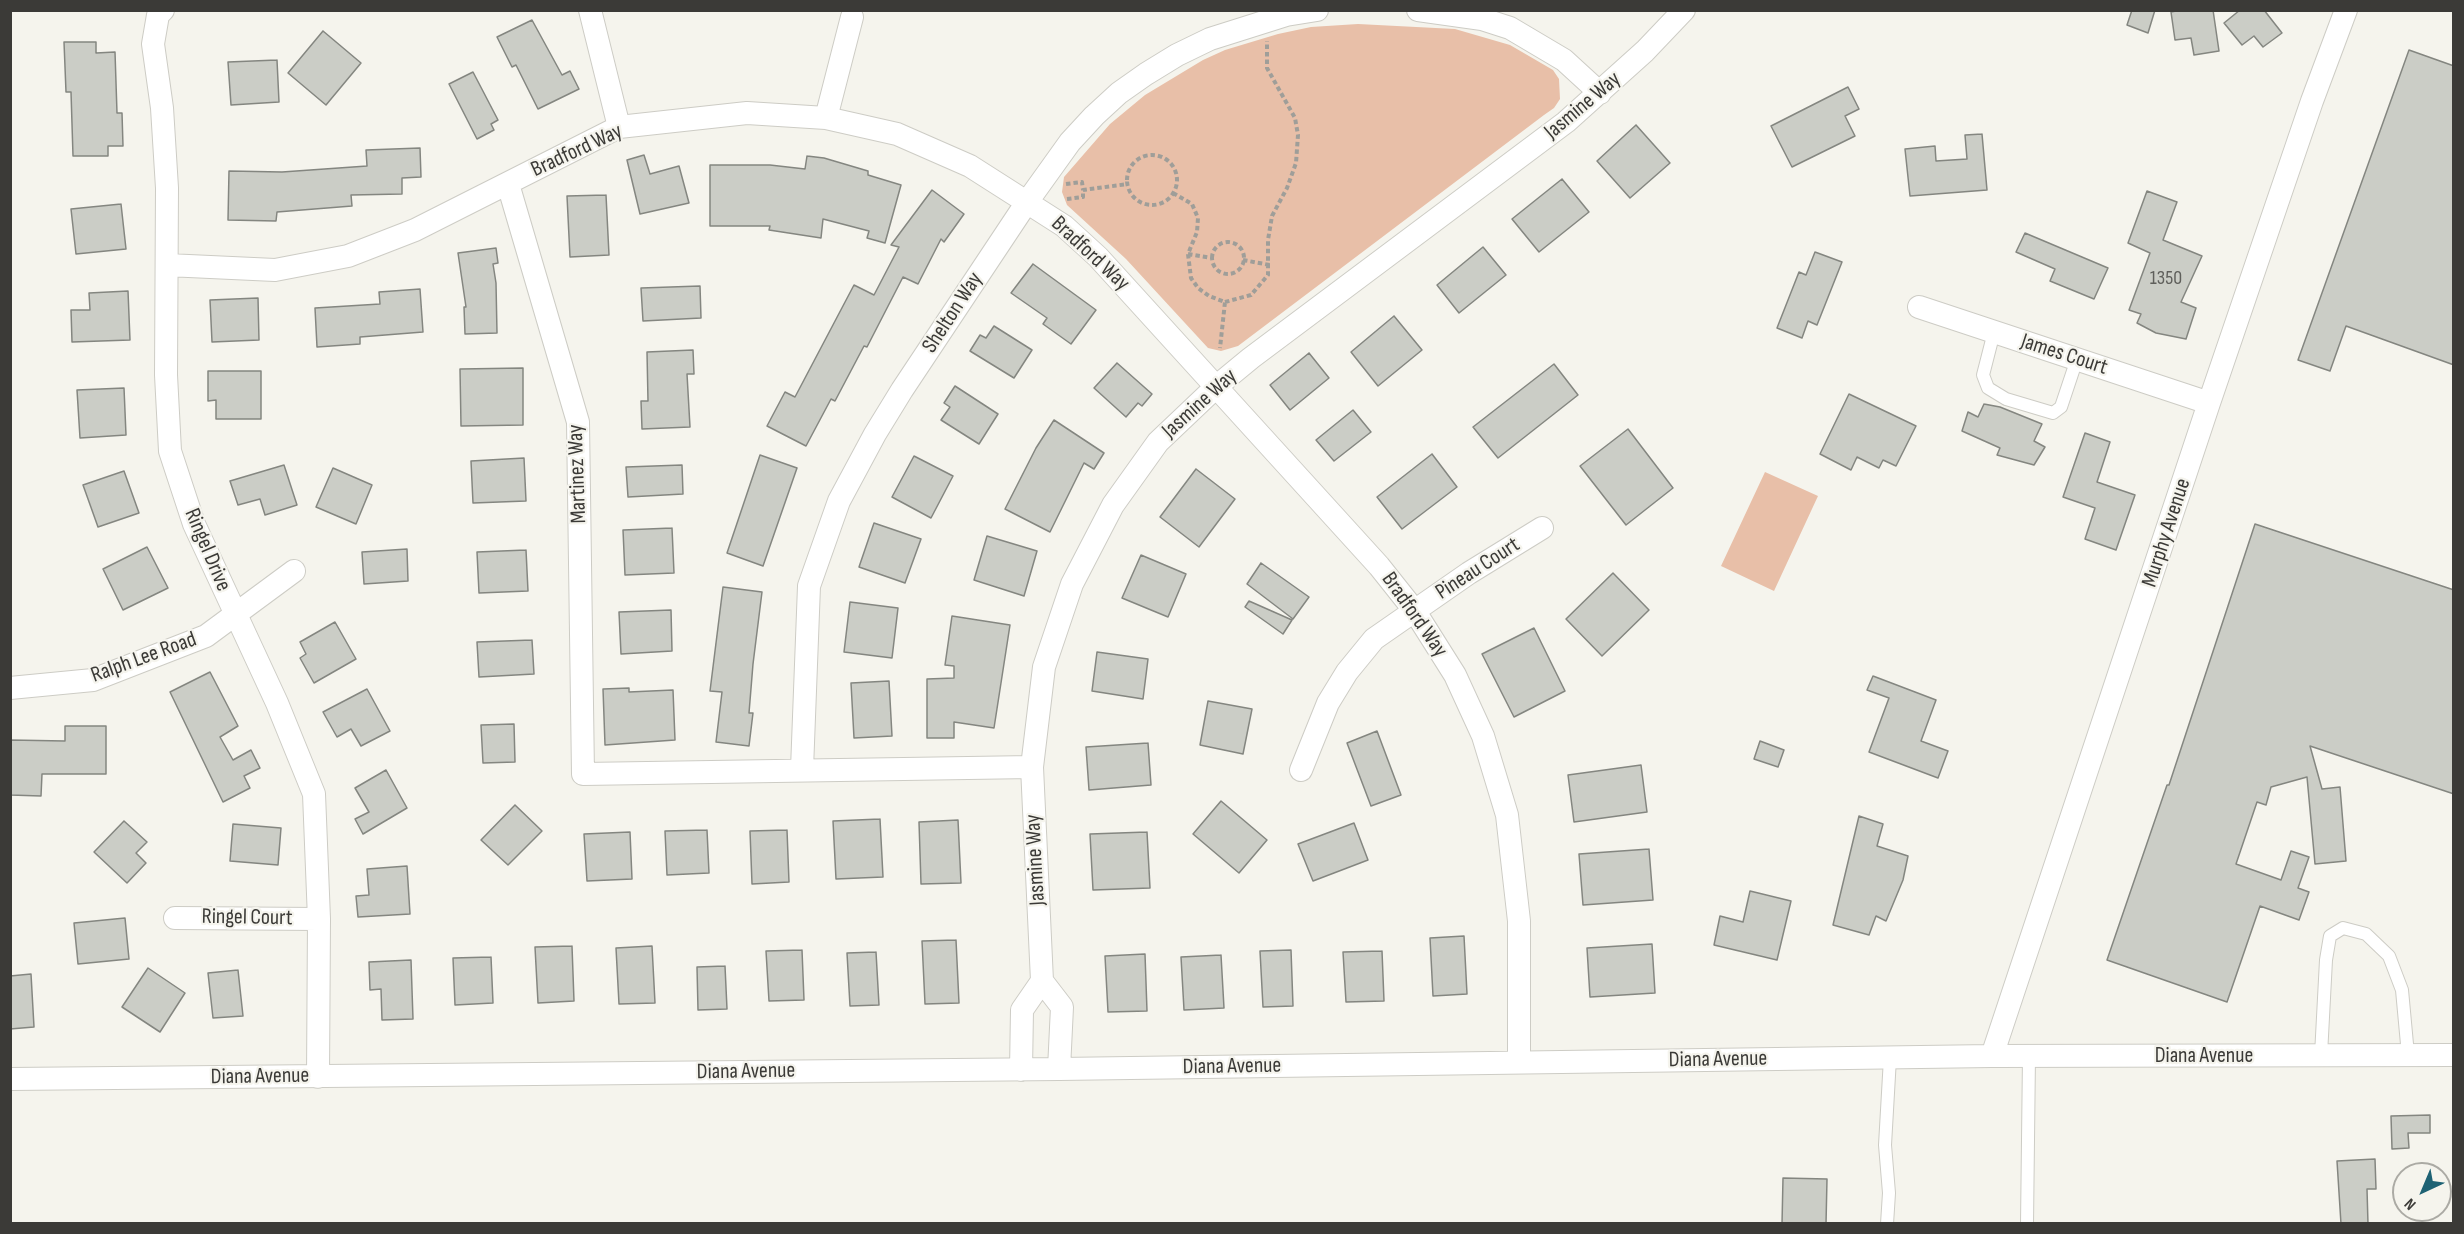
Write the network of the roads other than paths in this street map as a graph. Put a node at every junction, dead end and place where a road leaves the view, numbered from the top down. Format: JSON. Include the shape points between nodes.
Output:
{"nodes":[{"id":1,"x":163,"y":10,"type":"edge"},
{"id":2,"x":590,"y":10,"type":"edge"},
{"id":3,"x":1317,"y":10,"type":"edge"},
{"id":4,"x":1418,"y":10,"type":"edge"},
{"id":5,"x":1684,"y":10,"type":"edge"},
{"id":6,"x":2346,"y":10,"type":"edge"},
{"id":7,"x":1286,"y":13,"type":"edge"},
{"id":8,"x":852,"y":17,"type":"dead end"},
{"id":9,"x":1600,"y":93,"type":"junction"},
{"id":10,"x":826,"y":118,"type":"junction"},
{"id":11,"x":619,"y":127,"type":"junction"},
{"id":12,"x":507,"y":184,"type":"junction"},
{"id":13,"x":1027,"y":202,"type":"junction"},
{"id":14,"x":167,"y":265,"type":"junction"},
{"id":15,"x":1919,"y":307,"type":"dead end"},
{"id":16,"x":1994,"y":332,"type":"junction"},
{"id":17,"x":2077,"y":359,"type":"junction"},
{"id":18,"x":1217,"y":386,"type":"junction"},
{"id":19,"x":2210,"y":403,"type":"junction"},
{"id":20,"x":1542,"y":528,"type":"dead end"},
{"id":21,"x":294,"y":571,"type":"dead end"},
{"id":22,"x":1414,"y":610,"type":"junction"},
{"id":23,"x":236,"y":615,"type":"junction"},
{"id":24,"x":10,"y":688,"type":"edge"},
{"id":25,"x":1032,"y":767,"type":"junction"},
{"id":26,"x":802,"y":769,"type":"junction"},
{"id":27,"x":1301,"y":770,"type":"dead end"},
{"id":28,"x":175,"y":918,"type":"dead end"},
{"id":29,"x":318,"y":919,"type":"junction"},
{"id":30,"x":1042,"y":981,"type":"junction"},
{"id":31,"x":2321,"y":1055,"type":"junction"},
{"id":32,"x":2408,"y":1055,"type":"junction"},
{"id":33,"x":2454,"y":1055,"type":"edge"},
{"id":34,"x":1992,"y":1056,"type":"junction"},
{"id":35,"x":2030,"y":1056,"type":"junction"},
{"id":36,"x":1890,"y":1058,"type":"junction"},
{"id":37,"x":1519,"y":1062,"type":"junction"},
{"id":38,"x":1059,"y":1069,"type":"junction"},
{"id":39,"x":1021,"y":1070,"type":"junction"},
{"id":40,"x":318,"y":1077,"type":"junction"},
{"id":41,"x":10,"y":1079,"type":"edge"},
{"id":42,"x":1887,"y":1224,"type":"edge"},
{"id":43,"x":2027,"y":1224,"type":"edge"}],
"edges":[{"from":1,"to":14,"type":"street","name":"Ringel Drive","via":[[158,15],[153,44],[162,108]]},
{"from":2,"to":11,"type":"street"},
{"from":3,"to":7,"type":"street","name":"Shelton Way"},
{"from":4,"to":9,"type":"street","via":[[1482,19],[1510,28],[1564,60]]},
{"from":5,"to":9,"type":"street","name":"Jasmine Way"},
{"from":6,"to":19,"type":"street","name":"Murphy Avenue"},
{"from":7,"to":13,"type":"street","name":"Shelton Way","via":[[1210,39],[1177,55],[1119,93],[1070,142]]},
{"from":8,"to":10,"type":"street"},
{"from":9,"to":18,"type":"street","name":"Jasmine Way"},
{"from":10,"to":11,"type":"street","name":"Bradford Way","via":[[747,113]]},
{"from":10,"to":13,"type":"street","name":"Bradford Way","via":[[897,134],[970,166]]},
{"from":11,"to":12,"type":"street","name":"Bradford Way"},
{"from":12,"to":14,"type":"street","name":"Bradford Way","via":[[415,230],[348,256],[275,270]]},
{"from":12,"to":26,"type":"street","name":"Martinez Way","via":[[578,422],[583,774]]},
{"from":13,"to":18,"type":"street","name":"Bradford Way","via":[[1064,226],[1098,257]]},
{"from":13,"to":26,"type":"street","name":"Shelton Way","via":[[897,399],[839,501],[809,586]]},
{"from":14,"to":23,"type":"street","name":"Ringel Drive","via":[[170,451],[194,524]]},
{"from":15,"to":16,"type":"street","name":"James Court"},
{"from":16,"to":17,"type":"street","name":"James Court"},
{"from":16,"to":17,"type":"lane","via":[[1983,375],[1988,388],[2006,399],[2053,413],[2061,407]]},
{"from":17,"to":19,"type":"street","name":"James Court"},
{"from":18,"to":22,"type":"street","name":"Bradford Way"},
{"from":18,"to":25,"type":"street","name":"Jasmine Way","via":[[1158,442],[1113,505],[1072,584],[1044,667]]},
{"from":19,"to":34,"type":"street","name":"Murphy Avenue"},
{"from":20,"to":22,"type":"street","name":"Pineau Court"},
{"from":21,"to":23,"type":"street","name":"Ralph Lee Road"},
{"from":22,"to":27,"type":"street","name":"Pineau Court","via":[[1374,639],[1347,672],[1328,703]]},
{"from":22,"to":37,"type":"street","name":"Bradford Way","via":[[1455,675],[1483,736],[1507,815],[1519,921]]},
{"from":23,"to":24,"type":"street","name":"Ralph Lee Road","via":[[206,636],[93,680]]},
{"from":23,"to":29,"type":"street","name":"Ringel Drive","via":[[278,703],[314,794]]},
{"from":25,"to":26,"type":"street"},
{"from":25,"to":30,"type":"street","name":"Jasmine Way"},
{"from":28,"to":29,"type":"street","name":"Ringel Court"},
{"from":29,"to":40,"type":"street","name":"Ringel Drive"},
{"from":30,"to":38,"type":"street","via":[[1062,1007]]},
{"from":30,"to":39,"type":"street","via":[[1022,1010]]},
{"from":31,"to":32,"type":"street","name":"Diana Avenue"},
{"from":31,"to":32,"type":"lane","via":[[2330,936],[2343,928],[2366,934],[2389,956],[2402,990]]},
{"from":31,"to":35,"type":"street","name":"Diana Avenue"},
{"from":32,"to":33,"type":"street","name":"Diana Avenue"},
{"from":34,"to":35,"type":"street","name":"Diana Avenue"},
{"from":34,"to":36,"type":"street","name":"Diana Avenue"},
{"from":35,"to":43,"type":"lane"},
{"from":36,"to":37,"type":"street","name":"Diana Avenue"},
{"from":36,"to":42,"type":"lane","via":[[1885,1135]]},
{"from":37,"to":38,"type":"street","name":"Diana Avenue"},
{"from":38,"to":39,"type":"street","name":"Diana Avenue"},
{"from":39,"to":40,"type":"street","name":"Diana Avenue"},
{"from":40,"to":41,"type":"street","name":"Diana Avenue"}]}
